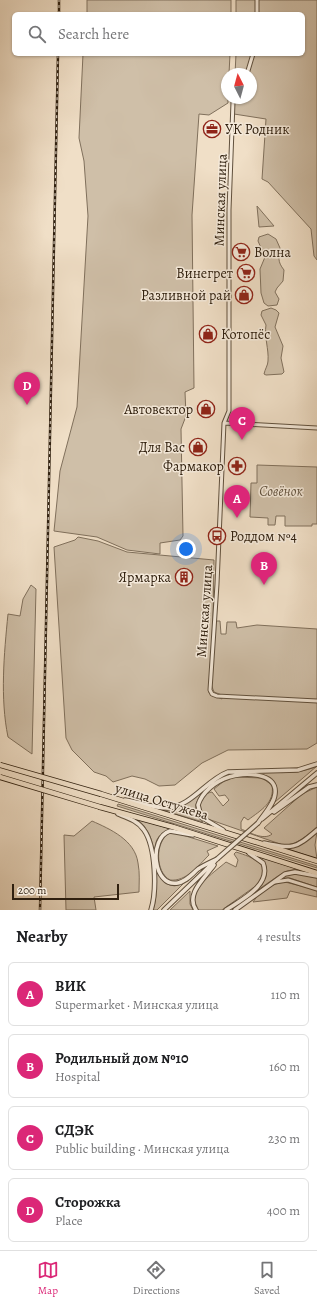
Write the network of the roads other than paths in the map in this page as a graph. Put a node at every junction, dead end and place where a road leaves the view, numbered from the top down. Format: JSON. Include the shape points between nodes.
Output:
{"nodes":[{"id":1,"x":257,"y":0,"type":"edge"},
{"id":2,"x":257,"y":12,"type":"edge"},
{"id":3,"x":252,"y":56,"type":"edge"},
{"id":4,"x":249,"y":68,"type":"edge"},
{"id":5,"x":233,"y":104,"type":"edge"},
{"id":6,"x":224,"y":423,"type":"junction"},
{"id":7,"x":317,"y":428,"type":"edge"},
{"id":8,"x":317,"y":701,"type":"edge"},
{"id":9,"x":317,"y":764,"type":"edge"},
{"id":10,"x":0,"y":765,"type":"edge"},
{"id":11,"x":317,"y":773,"type":"edge"},
{"id":12,"x":0,"y":777,"type":"edge"},
{"id":13,"x":317,"y":785,"type":"edge"},
{"id":14,"x":101,"y":794,"type":"junction"},
{"id":15,"x":100,"y":807,"type":"junction"},
{"id":16,"x":258,"y":823,"type":"junction"},
{"id":17,"x":317,"y":830,"type":"edge"},
{"id":18,"x":230,"y":833,"type":"junction"},
{"id":19,"x":254,"y":840,"type":"junction"},
{"id":20,"x":217,"y":841,"type":"junction"},
{"id":21,"x":243,"y":849,"type":"junction"},
{"id":22,"x":217,"y":859,"type":"junction"},
{"id":23,"x":317,"y":861,"type":"edge"},
{"id":24,"x":317,"y":872,"type":"edge"},
{"id":25,"x":317,"y":876,"type":"edge"},
{"id":26,"x":264,"y":888,"type":"junction"},
{"id":27,"x":317,"y":889,"type":"edge"},
{"id":28,"x":151,"y":910,"type":"edge"},
{"id":29,"x":164,"y":910,"type":"edge"},
{"id":30,"x":196,"y":910,"type":"edge"},
{"id":31,"x":226,"y":910,"type":"edge"},
{"id":32,"x":235,"y":910,"type":"edge"}],
"edges":[{"from":1,"to":2,"type":"street"},
{"from":3,"to":4,"type":"street"},
{"from":5,"to":6,"type":"street","name":"Минская улица","via":[[229,210],[228,411]]},
{"from":6,"to":7,"type":"street"},
{"from":6,"to":8,"type":"street","name":"Минская улица","via":[[210,692],[217,696]]},
{"from":9,"to":14,"type":"street","via":[[298,770],[228,772],[218,776],[173,808]]},
{"from":10,"to":14,"type":"main road","name":"улица Остужева","bridge":true},
{"from":11,"to":16,"type":"street"},
{"from":12,"to":15,"type":"main road","name":"улица Остужева","bridge":true},
{"from":13,"to":16,"type":"street","via":[[309,787]]},
{"from":14,"to":18,"type":"main road","name":"улица Остужева"},
{"from":15,"to":20,"type":"main road","name":"улица Остужева"},
{"from":15,"to":28,"type":"street","via":[[136,821],[147,835],[151,847],[154,882]]},
{"from":16,"to":18,"type":"street","via":[[273,800],[274,785],[262,776],[228,777],[205,792],[199,800],[198,809],[204,820]]},
{"from":16,"to":22,"type":"street","bridge":true},
{"from":17,"to":19,"type":"street","via":[[292,847]]},
{"from":18,"to":19,"type":"main road","name":"улица Остужева"},
{"from":19,"to":23,"type":"main road","name":"улица Остужева"},
{"from":20,"to":21,"type":"main road","name":"улица Остужева"},
{"from":20,"to":22,"type":"street","via":[[170,831],[161,838],[157,850],[160,875],[172,883],[186,880]]},
{"from":21,"to":24,"type":"main road","name":"улица Остужева"},
{"from":21,"to":31,"type":"street","via":[[263,863],[265,876],[256,888]]},
{"from":22,"to":29,"type":"street"},
{"from":22,"to":30,"type":"street","via":[[194,892],[192,902]]},
{"from":25,"to":26,"type":"street","via":[[290,872]]},
{"from":26,"to":27,"type":"street","via":[[274,882],[285,880]]},
{"from":26,"to":32,"type":"street"}]}
